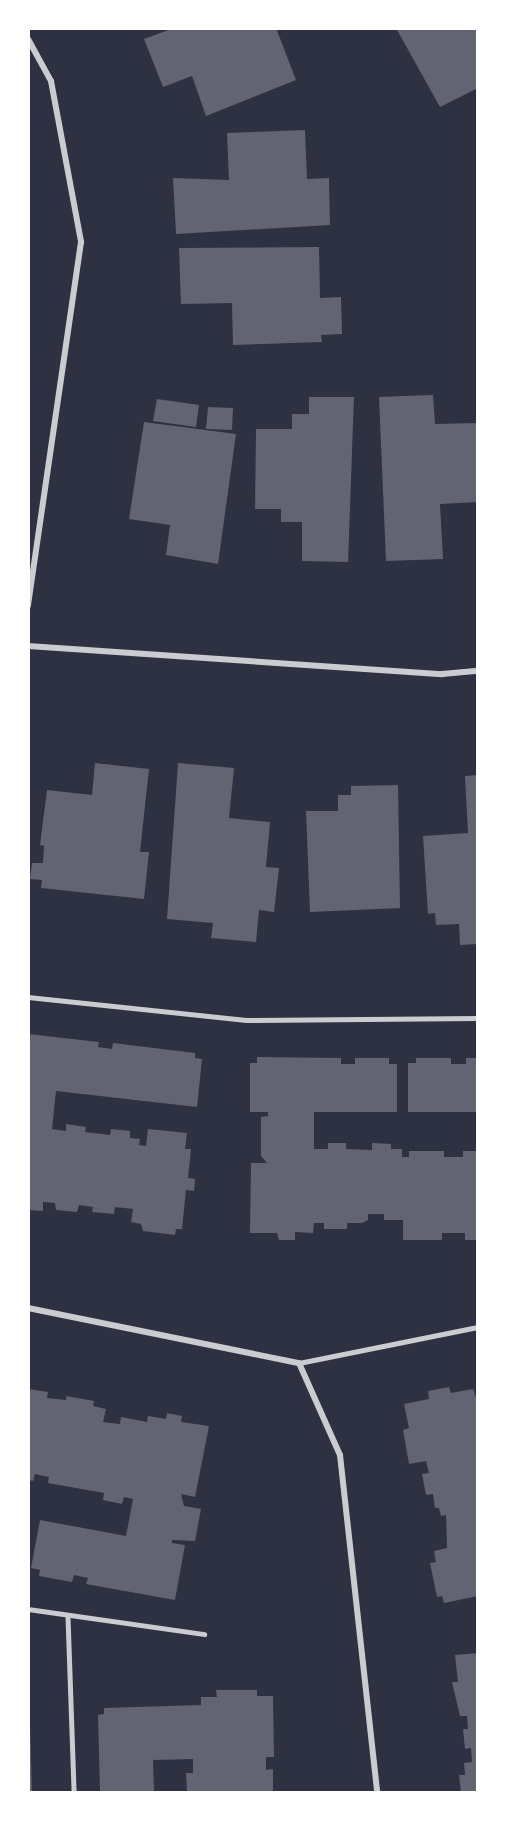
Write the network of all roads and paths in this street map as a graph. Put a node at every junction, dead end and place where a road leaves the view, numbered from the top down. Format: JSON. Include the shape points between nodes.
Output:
{"nodes":[{"id":1,"x":28,"y":39,"type":"edge"},
{"id":2,"x":28,"y":606,"type":"edge"},
{"id":3,"x":28,"y":646,"type":"edge"},
{"id":4,"x":477,"y":671,"type":"edge"},
{"id":5,"x":28,"y":997,"type":"edge"},
{"id":6,"x":477,"y":1018,"type":"edge"},
{"id":7,"x":28,"y":1308,"type":"edge"},
{"id":8,"x":477,"y":1327,"type":"edge"},
{"id":9,"x":299,"y":1363,"type":"junction"},
{"id":10,"x":28,"y":1609,"type":"edge"},
{"id":11,"x":68,"y":1617,"type":"junction"},
{"id":12,"x":204,"y":1634,"type":"dead end"},
{"id":13,"x":74,"y":1792,"type":"edge"},
{"id":14,"x":377,"y":1792,"type":"edge"}],
"edges":[{"from":1,"to":2,"type":"street","via":[[51,81],[81,242]]},
{"from":3,"to":4,"type":"street","via":[[442,674]]},
{"from":5,"to":6,"type":"lane","via":[[246,1020]]},
{"from":7,"to":9,"type":"street"},
{"from":8,"to":9,"type":"lane"},
{"from":9,"to":14,"type":"street","via":[[340,1455]]},
{"from":10,"to":11,"type":"lane"},
{"from":11,"to":12,"type":"lane"},
{"from":11,"to":13,"type":"lane"}]}
